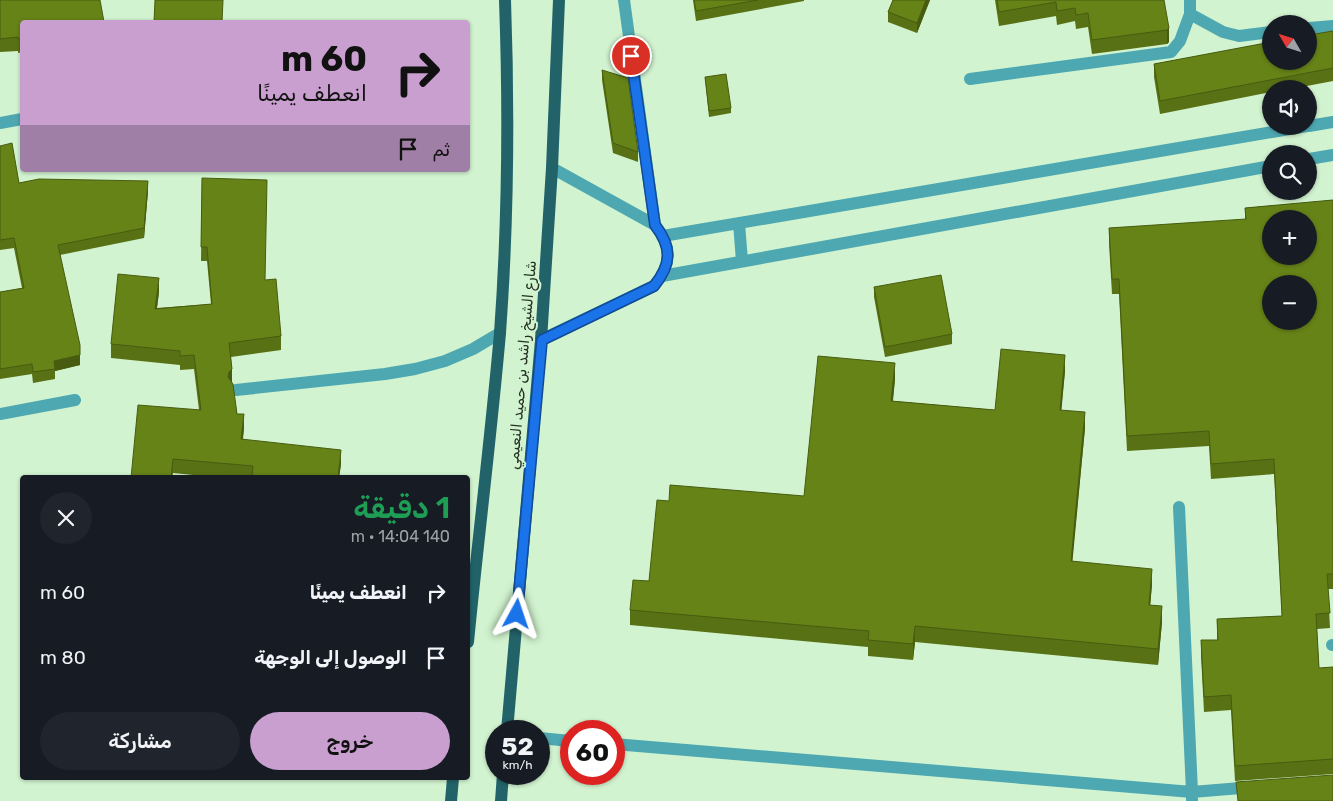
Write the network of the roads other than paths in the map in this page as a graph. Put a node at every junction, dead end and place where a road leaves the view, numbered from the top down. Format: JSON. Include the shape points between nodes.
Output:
{"nodes":[{"id":1,"x":505,"y":0,"type":"edge"},
{"id":2,"x":559,"y":0,"type":"edge"},
{"id":3,"x":624,"y":0,"type":"edge"},
{"id":4,"x":1190,"y":0,"type":"edge"},
{"id":5,"x":1190,"y":14,"type":"junction"},
{"id":6,"x":1333,"y":26,"type":"edge"},
{"id":7,"x":1318,"y":27,"type":"edge"},
{"id":8,"x":1262,"y":33,"type":"edge"},
{"id":9,"x":970,"y":79,"type":"dead end"},
{"id":10,"x":20,"y":119,"type":"edge"},
{"id":11,"x":1333,"y":122,"type":"edge"},
{"id":12,"x":0,"y":123,"type":"edge"},
{"id":13,"x":1317,"y":125,"type":"edge"},
{"id":14,"x":1262,"y":134,"type":"edge"},
{"id":15,"x":1333,"y":155,"type":"edge"},
{"id":16,"x":1317,"y":158,"type":"edge"},
{"id":17,"x":552,"y":168,"type":"junction"},
{"id":18,"x":1262,"y":168,"type":"edge"},
{"id":19,"x":739,"y":223,"type":"junction"},
{"id":20,"x":655,"y":225,"type":"junction"},
{"id":21,"x":663,"y":236,"type":"junction"},
{"id":22,"x":742,"y":261,"type":"junction"},
{"id":23,"x":662,"y":276,"type":"junction"},
{"id":24,"x":500,"y":332,"type":"junction"},
{"id":25,"x":542,"y":340,"type":"junction"},
{"id":26,"x":236,"y":390,"type":"edge"},
{"id":27,"x":75,"y":400,"type":"dead end"},
{"id":28,"x":0,"y":414,"type":"edge"},
{"id":29,"x":1179,"y":507,"type":"dead end"},
{"id":30,"x":470,"y":623,"type":"edge"},
{"id":31,"x":508,"y":720,"type":"edge"},
{"id":32,"x":625,"y":745,"type":"edge"},
{"id":33,"x":454,"y":780,"type":"edge"},
{"id":34,"x":502,"y":785,"type":"edge"},
{"id":35,"x":1267,"y":786,"type":"edge"},
{"id":36,"x":1192,"y":796,"type":"edge"},
{"id":37,"x":451,"y":801,"type":"edge"},
{"id":38,"x":500,"y":801,"type":"edge"}],
"edges":[{"from":1,"to":24,"type":"main road","name":"شارع الشيخ راشد بن حميد النعيمي","via":[[507,137]]},
{"from":2,"to":17,"type":"main road","name":"شارع الشيخ راشد بن حميد النعيمي"},
{"from":3,"to":20,"type":"street"},
{"from":4,"to":5,"type":"street"},
{"from":5,"to":8,"type":"street","via":[[1223,32],[1239,36]]},
{"from":5,"to":9,"type":"street","via":[[1180,41],[1170,52]]},
{"from":6,"to":7,"type":"street"},
{"from":10,"to":12,"type":"street"},
{"from":11,"to":13,"type":"street"},
{"from":14,"to":19,"type":"street"},
{"from":15,"to":16,"type":"street"},
{"from":17,"to":20,"type":"street"},
{"from":17,"to":25,"type":"main road","name":"شارع الشيخ راشد بن حميد النعيمي"},
{"from":18,"to":22,"type":"street"},
{"from":19,"to":21,"type":"street"},
{"from":19,"to":22,"type":"street"},
{"from":20,"to":21,"type":"street"},
{"from":21,"to":23,"type":"street","via":[[668,262]]},
{"from":22,"to":23,"type":"street"},
{"from":23,"to":25,"type":"street","via":[[642,293]]},
{"from":24,"to":26,"type":"street","via":[[473,349],[415,369]]},
{"from":24,"to":30,"type":"main road","name":"شارع الشيخ راشد بن حميد النعيمي"},
{"from":25,"to":31,"type":"main road","name":"شارع الشيخ راشد بن حميد النعيمي"},
{"from":27,"to":28,"type":"street"},
{"from":29,"to":36,"type":"street"},
{"from":32,"to":36,"type":"street"},
{"from":33,"to":37,"type":"main road"},
{"from":34,"to":38,"type":"main road"},
{"from":35,"to":36,"type":"street"}]}
